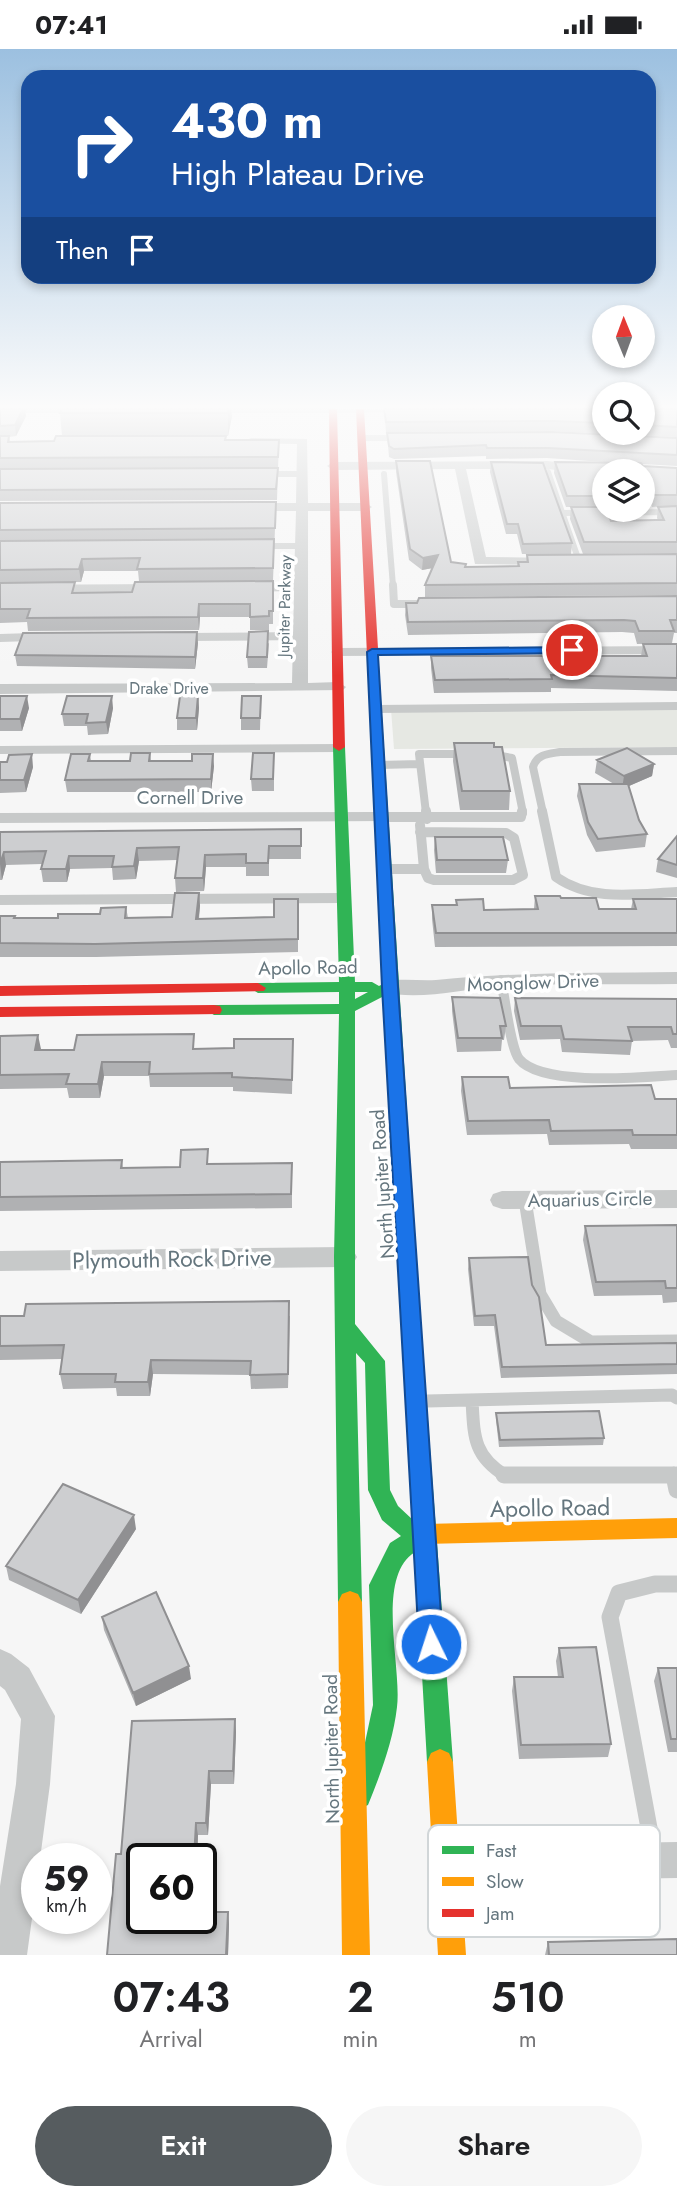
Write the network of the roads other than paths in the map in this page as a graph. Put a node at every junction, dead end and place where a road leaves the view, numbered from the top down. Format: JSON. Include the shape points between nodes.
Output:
{"nodes":[{"id":1,"x":304,"y":498,"type":"edge"},
{"id":2,"x":335,"y":498,"type":"edge"},
{"id":3,"x":366,"y":498,"type":"edge"},
{"id":4,"x":383,"y":498,"type":"edge"},
{"id":5,"x":466,"y":498,"type":"edge"},
{"id":6,"x":557,"y":498,"type":"edge"},
{"id":7,"x":235,"y":507,"type":"edge"},
{"id":8,"x":304,"y":507,"type":"junction"},
{"id":9,"x":335,"y":507,"type":"junction"},
{"id":10,"x":366,"y":507,"type":"junction"},
{"id":11,"x":677,"y":512,"type":"edge"},
{"id":12,"x":562,"y":513,"type":"junction"},
{"id":13,"x":248,"y":546,"type":"edge"},
{"id":14,"x":303,"y":546,"type":"junction"},
{"id":15,"x":586,"y":561,"type":"joint"},
{"id":16,"x":302,"y":587,"type":"junction"},
{"id":17,"x":178,"y":588,"type":"edge"},
{"id":18,"x":233,"y":588,"type":"edge"},
{"id":19,"x":0,"y":589,"type":"edge"},
{"id":20,"x":381,"y":604,"type":"junction"},
{"id":21,"x":426,"y":604,"type":"edge"},
{"id":22,"x":301,"y":636,"type":"junction"},
{"id":23,"x":41,"y":637,"type":"edge"},
{"id":24,"x":178,"y":637,"type":"edge"},
{"id":25,"x":0,"y":638,"type":"edge"},
{"id":26,"x":677,"y":650,"type":"edge"},
{"id":27,"x":338,"y":652,"type":"junction"},
{"id":28,"x":372,"y":652,"type":"junction"},
{"id":29,"x":338,"y":687,"type":"junction"},
{"id":30,"x":300,"y":688,"type":"junction"},
{"id":31,"x":0,"y":689,"type":"edge"},
{"id":32,"x":677,"y":706,"type":"edge"},
{"id":33,"x":377,"y":709,"type":"junction"},
{"id":34,"x":377,"y":731,"type":"junction"},
{"id":35,"x":339,"y":748,"type":"junction"},
{"id":36,"x":0,"y":750,"type":"edge"},
{"id":37,"x":677,"y":751,"type":"edge"},
{"id":38,"x":420,"y":764,"type":"junction"},
{"id":39,"x":379,"y":765,"type":"junction"},
{"id":40,"x":341,"y":817,"type":"junction"},
{"id":41,"x":381,"y":817,"type":"junction"},
{"id":42,"x":0,"y":818,"type":"edge"},
{"id":43,"x":423,"y":818,"type":"junction"},
{"id":44,"x":420,"y":832,"type":"junction"},
{"id":45,"x":384,"y":869,"type":"junction"},
{"id":46,"x":424,"y":869,"type":"junction"},
{"id":47,"x":677,"y":893,"type":"edge"},
{"id":48,"x":343,"y":898,"type":"junction"},
{"id":49,"x":0,"y":900,"type":"edge"},
{"id":50,"x":677,"y":978,"type":"edge"},
{"id":51,"x":501,"y":980,"type":"junction"},
{"id":52,"x":390,"y":987,"type":"junction"},
{"id":53,"x":347,"y":988,"type":"junction"},
{"id":54,"x":0,"y":991,"type":"edge"},
{"id":55,"x":347,"y":1009,"type":"junction"},
{"id":56,"x":0,"y":1012,"type":"edge"},
{"id":57,"x":677,"y":1075,"type":"edge"},
{"id":58,"x":677,"y":1199,"type":"edge"},
{"id":59,"x":514,"y":1200,"type":"joint"},
{"id":60,"x":345,"y":1257,"type":"junction"},
{"id":61,"x":0,"y":1261,"type":"edge"},
{"id":62,"x":346,"y":1327,"type":"junction"},
{"id":63,"x":677,"y":1341,"type":"edge"},
{"id":64,"x":677,"y":1398,"type":"edge"},
{"id":65,"x":472,"y":1400,"type":"junction"},
{"id":66,"x":417,"y":1401,"type":"junction"},
{"id":67,"x":676,"y":1479,"type":"edge"},
{"id":68,"x":677,"y":1528,"type":"edge"},
{"id":69,"x":424,"y":1534,"type":"junction"},
{"id":70,"x":677,"y":1584,"type":"edge"},
{"id":71,"x":0,"y":1665,"type":"edge"},
{"id":72,"x":353,"y":1812,"type":"junction"},
{"id":73,"x":443,"y":1825,"type":"edge"},
{"id":74,"x":658,"y":1825,"type":"edge"},
{"id":75,"x":660,"y":1834,"type":"edge"},
{"id":76,"x":666,"y":1860,"type":"edge"},
{"id":77,"x":451,"y":1937,"type":"edge"},
{"id":78,"x":8,"y":1955,"type":"edge"},
{"id":79,"x":356,"y":1955,"type":"edge"},
{"id":80,"x":452,"y":1955,"type":"edge"}],
"edges":[{"from":1,"to":8,"type":"street","name":"Jupiter Parkway"},
{"from":2,"to":9,"type":"main road","name":"North Jupiter Road"},
{"from":3,"to":10,"type":"main road","name":"North Jupiter Road"},
{"from":4,"to":20,"type":"lane"},
{"from":5,"to":15,"type":"street","via":[[480,561]]},
{"from":6,"to":12,"type":"lane"},
{"from":7,"to":8,"type":"street"},
{"from":8,"to":9,"type":"street"},
{"from":8,"to":14,"type":"street","name":"Jupiter Parkway"},
{"from":9,"to":10,"type":"street"},
{"from":9,"to":27,"type":"main road","name":"North Jupiter Road"},
{"from":10,"to":20,"type":"main road","name":"North Jupiter Road"},
{"from":11,"to":12,"type":"lane"},
{"from":12,"to":15,"type":"lane"},
{"from":13,"to":14,"type":"lane"},
{"from":14,"to":16,"type":"street","name":"Jupiter Parkway"},
{"from":16,"to":18,"type":"street"},
{"from":16,"to":22,"type":"street","name":"Jupiter Parkway"},
{"from":17,"to":19,"type":"street"},
{"from":20,"to":21,"type":"lane"},
{"from":20,"to":28,"type":"main road","name":"North Jupiter Road"},
{"from":22,"to":24,"type":"lane"},
{"from":22,"to":30,"type":"street","name":"Jupiter Parkway"},
{"from":23,"to":25,"type":"lane"},
{"from":26,"to":28,"type":"street"},
{"from":27,"to":28,"type":"street"},
{"from":27,"to":29,"type":"main road","name":"North Jupiter Road"},
{"from":28,"to":33,"type":"main road","name":"North Jupiter Road"},
{"from":29,"to":30,"type":"street","name":"Drake Drive"},
{"from":29,"to":34,"type":"main road","via":[[350,693],[357,711]]},
{"from":29,"to":35,"type":"main road","name":"North Jupiter Road"},
{"from":30,"to":31,"type":"street","name":"Drake Drive"},
{"from":32,"to":33,"type":"lane"},
{"from":33,"to":34,"type":"main road","name":"North Jupiter Road"},
{"from":34,"to":39,"type":"main road","name":"North Jupiter Road"},
{"from":35,"to":36,"type":"lane"},
{"from":35,"to":40,"type":"main road","name":"North Jupiter Road"},
{"from":37,"to":47,"type":"lane","via":[[559,752],[542,755],[533,767],[556,877],[564,884],[597,894]]},
{"from":38,"to":39,"type":"lane"},
{"from":38,"to":43,"type":"lane"},
{"from":38,"to":43,"type":"lane","via":[[419,754],[508,755],[523,815]]},
{"from":39,"to":41,"type":"main road","name":"North Jupiter Road"},
{"from":40,"to":41,"type":"street","name":"Cornell Drive"},
{"from":40,"to":42,"type":"street","name":"Cornell Drive"},
{"from":40,"to":48,"type":"main road","name":"North Jupiter Road"},
{"from":41,"to":43,"type":"lane"},
{"from":41,"to":45,"type":"main road","name":"North Jupiter Road"},
{"from":43,"to":44,"type":"lane"},
{"from":44,"to":46,"type":"lane"},
{"from":44,"to":46,"type":"lane","via":[[506,833],[514,838],[523,876],[513,880],[434,880]]},
{"from":45,"to":46,"type":"lane"},
{"from":45,"to":52,"type":"main road","name":"North Jupiter Road"},
{"from":48,"to":49,"type":"lane"},
{"from":48,"to":53,"type":"main road","name":"North Jupiter Road"},
{"from":50,"to":51,"type":"street","name":"Moonglow Drive"},
{"from":51,"to":52,"type":"street","name":"Moonglow Drive"},
{"from":51,"to":57,"type":"lane","via":[[518,1057],[528,1067],[555,1077]]},
{"from":52,"to":53,"type":"main road","name":"Apollo Road"},
{"from":52,"to":55,"type":"main road","name":"Apollo Road"},
{"from":52,"to":66,"type":"main road","name":"North Jupiter Road"},
{"from":53,"to":54,"type":"main road","name":"Apollo Road"},
{"from":53,"to":55,"type":"main road","name":"North Jupiter Road"},
{"from":55,"to":56,"type":"main road","name":"Apollo Road"},
{"from":55,"to":60,"type":"main road","name":"North Jupiter Road"},
{"from":58,"to":59,"type":"street","name":"Aquarius Circle"},
{"from":59,"to":63,"type":"lane","via":[[540,1294],[556,1321],[591,1342]]},
{"from":60,"to":61,"type":"street","name":"Plymouth Rock Drive"},
{"from":60,"to":62,"type":"main road","name":"North Jupiter Road"},
{"from":62,"to":69,"type":"main road","via":[[375,1360],[379,1490],[390,1513],[404,1527]]},
{"from":62,"to":72,"type":"main road","name":"North Jupiter Road"},
{"from":64,"to":65,"type":"lane"},
{"from":65,"to":66,"type":"lane"},
{"from":65,"to":67,"type":"lane","via":[[475,1445],[482,1459],[506,1476]]},
{"from":66,"to":69,"type":"main road","name":"North Jupiter Road"},
{"from":68,"to":69,"type":"main road","name":"Apollo Road"},
{"from":69,"to":72,"type":"main road","via":[[398,1550],[381,1585],[385,1705],[376,1752]]},
{"from":69,"to":73,"type":"main road","name":"North Jupiter Road"},
{"from":70,"to":74,"type":"lane","via":[[619,1593],[610,1616]]},
{"from":71,"to":78,"type":"street","via":[[17,1679],[38,1716],[33,1784]]},
{"from":72,"to":79,"type":"main road","name":"North Jupiter Road"},
{"from":75,"to":76,"type":"lane"},
{"from":77,"to":80,"type":"main road","name":"North Jupiter Road"}]}
